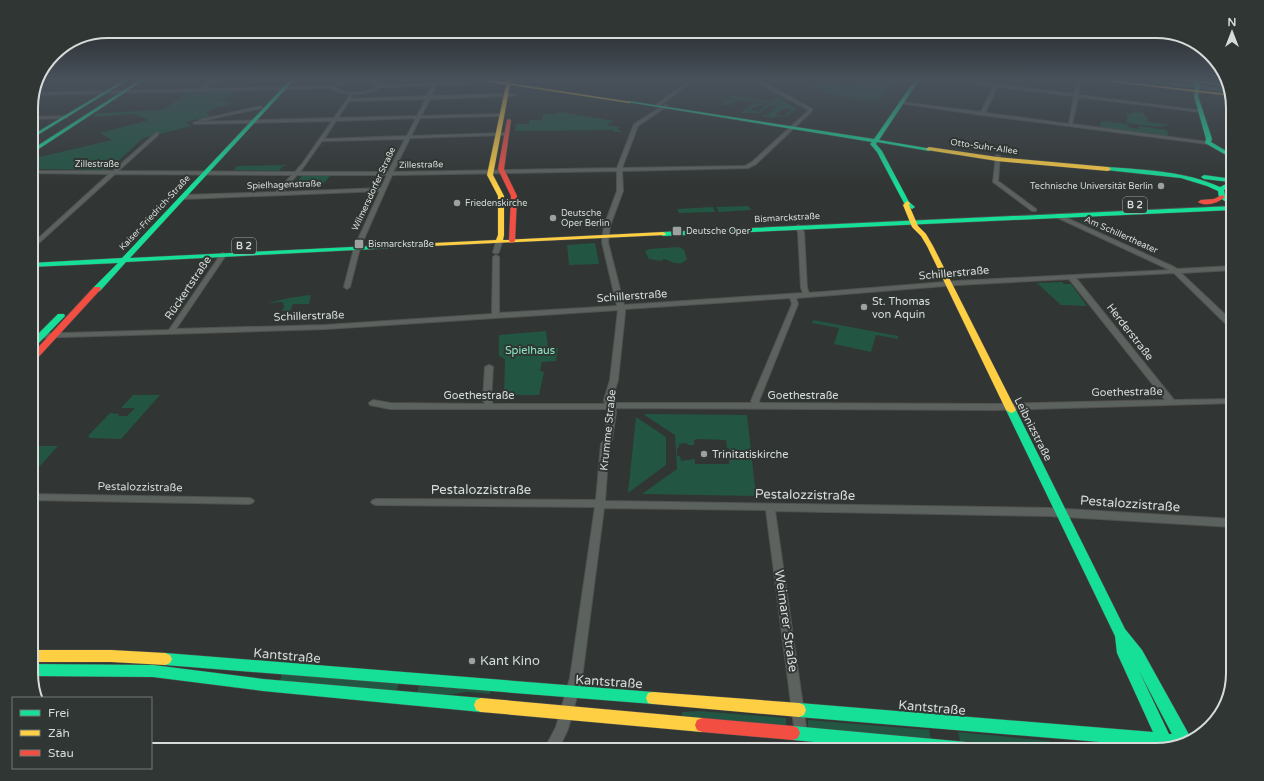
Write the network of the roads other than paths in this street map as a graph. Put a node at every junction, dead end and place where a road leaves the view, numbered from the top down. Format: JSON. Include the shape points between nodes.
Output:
{"nodes":[{"id":1,"x":86,"y":116,"type":"edge"},
{"id":2,"x":221,"y":116,"type":"edge"},
{"id":3,"x":254,"y":116,"type":"edge"},
{"id":4,"x":255,"y":116,"type":"edge"},
{"id":5,"x":337,"y":116,"type":"edge"},
{"id":6,"x":462,"y":116,"type":"edge"},
{"id":7,"x":502,"y":116,"type":"edge"},
{"id":8,"x":505,"y":116,"type":"edge"},
{"id":9,"x":647,"y":116,"type":"edge"},
{"id":10,"x":730,"y":116,"type":"edge"},
{"id":11,"x":804,"y":116,"type":"edge"},
{"id":12,"x":893,"y":116,"type":"edge"},
{"id":13,"x":1002,"y":116,"type":"edge"},
{"id":14,"x":1072,"y":116,"type":"edge"},
{"id":15,"x":1202,"y":116,"type":"edge"},
{"id":16,"x":63,"y":117,"type":"joint"},
{"id":17,"x":38,"y":118,"type":"edge"},
{"id":18,"x":419,"y":118,"type":"junction"},
{"id":19,"x":335,"y":120,"type":"junction"},
{"id":20,"x":250,"y":122,"type":"junction"},
{"id":21,"x":1071,"y":123,"type":"dead end"},
{"id":22,"x":794,"y":126,"type":"junction"},
{"id":23,"x":38,"y":133,"type":"edge"},
{"id":24,"x":156,"y":134,"type":"dead end"},
{"id":25,"x":502,"y":134,"type":"junction"},
{"id":26,"x":409,"y":137,"type":"junction"},
{"id":27,"x":322,"y":140,"type":"junction"},
{"id":28,"x":878,"y":140,"type":"junction"},
{"id":29,"x":1208,"y":141,"type":"junction"},
{"id":30,"x":38,"y":147,"type":"edge"},
{"id":31,"x":1226,"y":148,"type":"edge"},
{"id":32,"x":1226,"y":153,"type":"edge"},
{"id":33,"x":997,"y":157,"type":"junction"},
{"id":34,"x":619,"y":170,"type":"junction"},
{"id":35,"x":38,"y":172,"type":"edge"},
{"id":36,"x":115,"y":172,"type":"junction"},
{"id":37,"x":490,"y":172,"type":"junction"},
{"id":38,"x":501,"y":172,"type":"junction"},
{"id":39,"x":202,"y":173,"type":"junction"},
{"id":40,"x":298,"y":174,"type":"junction"},
{"id":41,"x":391,"y":174,"type":"junction"},
{"id":42,"x":1226,"y":181,"type":"edge"},
{"id":43,"x":1226,"y":186,"type":"edge"},
{"id":44,"x":384,"y":189,"type":"junction"},
{"id":45,"x":278,"y":193,"type":"junction"},
{"id":46,"x":1222,"y":193,"type":"junction"},
{"id":47,"x":185,"y":197,"type":"junction"},
{"id":48,"x":1226,"y":197,"type":"edge"},
{"id":49,"x":1226,"y":208,"type":"edge"},
{"id":50,"x":1034,"y":210,"type":"junction"},
{"id":51,"x":1058,"y":216,"type":"junction"},
{"id":52,"x":915,"y":219,"type":"junction"},
{"id":53,"x":798,"y":227,"type":"junction"},
{"id":54,"x":606,"y":233,"type":"junction"},
{"id":55,"x":512,"y":237,"type":"junction"},
{"id":56,"x":500,"y":238,"type":"junction"},
{"id":57,"x":38,"y":242,"type":"edge"},
{"id":58,"x":358,"y":245,"type":"junction"},
{"id":59,"x":133,"y":251,"type":"junction"},
{"id":60,"x":222,"y":255,"type":"junction"},
{"id":61,"x":38,"y":256,"type":"edge"},
{"id":62,"x":123,"y":256,"type":"junction"},
{"id":63,"x":114,"y":261,"type":"junction"},
{"id":64,"x":38,"y":265,"type":"edge"},
{"id":65,"x":1226,"y":268,"type":"edge"},
{"id":66,"x":1176,"y":271,"type":"junction"},
{"id":67,"x":1071,"y":276,"type":"junction"},
{"id":68,"x":949,"y":284,"type":"junction"},
{"id":69,"x":347,"y":287,"type":"dead end"},
{"id":70,"x":792,"y":295,"type":"junction"},
{"id":71,"x":807,"y":295,"type":"junction"},
{"id":72,"x":621,"y":308,"type":"junction"},
{"id":73,"x":495,"y":316,"type":"junction"},
{"id":74,"x":1226,"y":319,"type":"edge"},
{"id":75,"x":171,"y":332,"type":"junction"},
{"id":76,"x":41,"y":336,"type":"junction"},
{"id":77,"x":53,"y":336,"type":"junction"},
{"id":78,"x":38,"y":339,"type":"edge"},
{"id":79,"x":38,"y":352,"type":"edge"},
{"id":80,"x":489,"y":367,"type":"dead end"},
{"id":81,"x":1226,"y":401,"type":"edge"},
{"id":82,"x":1171,"y":402,"type":"junction"},
{"id":83,"x":373,"y":403,"type":"dead end"},
{"id":84,"x":490,"y":406,"type":"junction"},
{"id":85,"x":610,"y":406,"type":"junction"},
{"id":86,"x":757,"y":406,"type":"junction"},
{"id":87,"x":1008,"y":406,"type":"junction"},
{"id":88,"x":38,"y":497,"type":"edge"},
{"id":89,"x":249,"y":501,"type":"dead end"},
{"id":90,"x":376,"y":502,"type":"dead end"},
{"id":91,"x":600,"y":504,"type":"junction"},
{"id":92,"x":770,"y":508,"type":"junction"},
{"id":93,"x":1062,"y":512,"type":"junction"},
{"id":94,"x":1226,"y":523,"type":"edge"},
{"id":95,"x":1120,"y":633,"type":"junction"},
{"id":96,"x":38,"y":656,"type":"edge"},
{"id":97,"x":38,"y":670,"type":"edge"},
{"id":98,"x":572,"y":692,"type":"junction"},
{"id":99,"x":798,"y":710,"type":"junction"},
{"id":100,"x":566,"y":713,"type":"junction"},
{"id":101,"x":801,"y":734,"type":"junction"},
{"id":102,"x":1183,"y":738,"type":"edge"},
{"id":103,"x":1166,"y":742,"type":"edge"},
{"id":104,"x":555,"y":743,"type":"edge"},
{"id":105,"x":900,"y":743,"type":"edge"},
{"id":106,"x":1160,"y":743,"type":"edge"}],
"edges":[{"from":1,"to":30,"type":"main road"},
{"from":2,"to":20,"type":"street","via":[[195,122]]},
{"from":3,"to":20,"type":"main road","name":"Kaiser-Friedrich-Straße"},
{"from":4,"to":20,"type":"main road","name":"Kaiser-Friedrich-Straße"},
{"from":5,"to":19,"type":"street"},
{"from":6,"to":18,"type":"street"},
{"from":7,"to":25,"type":"main road"},
{"from":8,"to":25,"type":"main road"},
{"from":9,"to":34,"type":"street","name":"Krumme Straße","via":[[636,125]]},
{"from":10,"to":22,"type":"main road","name":"Otto-Suhr-Allee"},
{"from":11,"to":22,"type":"street","name":"Zillestraße"},
{"from":12,"to":28,"type":"main road"},
{"from":13,"to":29,"type":"street"},
{"from":14,"to":21,"type":"street"},
{"from":15,"to":29,"type":"main road"},
{"from":16,"to":17,"type":"street"},
{"from":16,"to":23,"type":"main road"},
{"from":18,"to":19,"type":"street"},
{"from":18,"to":26,"type":"street","name":"Wilmersdorfer Straße"},
{"from":19,"to":20,"type":"street"},
{"from":19,"to":27,"type":"street"},
{"from":20,"to":39,"type":"main road","name":"Kaiser-Friedrich-Straße"},
{"from":22,"to":28,"type":"main road","name":"Otto-Suhr-Allee"},
{"from":22,"to":34,"type":"street","name":"Zillestraße","via":[[749,166]]},
{"from":24,"to":36,"type":"street"},
{"from":25,"to":26,"type":"street"},
{"from":25,"to":37,"type":"main road"},
{"from":25,"to":38,"type":"main road"},
{"from":26,"to":27,"type":"street"},
{"from":26,"to":41,"type":"street","name":"Wilmersdorfer Straße"},
{"from":27,"to":40,"type":"street"},
{"from":28,"to":33,"type":"main road","name":"Otto-Suhr-Allee"},
{"from":28,"to":52,"type":"main road","name":"Leibnizstraße","via":[[907,202],[911,205]]},
{"from":29,"to":31,"type":"main road"},
{"from":29,"to":32,"type":"main road"},
{"from":33,"to":42,"type":"main road","name":"Otto-Suhr-Allee","via":[[1137,168]]},
{"from":33,"to":46,"type":"main road","name":"Otto-Suhr-Allee","via":[[1182,178],[1208,184]]},
{"from":33,"to":50,"type":"street","via":[[996,180]]},
{"from":34,"to":38,"type":"street","name":"Zillestraße"},
{"from":34,"to":54,"type":"street","name":"Krumme Straße","via":[[620,191]]},
{"from":35,"to":36,"type":"street","name":"Zillestraße"},
{"from":36,"to":39,"type":"street","name":"Zillestraße"},
{"from":36,"to":57,"type":"street"},
{"from":37,"to":38,"type":"street","name":"Zillestraße"},
{"from":37,"to":41,"type":"street","name":"Zillestraße"},
{"from":37,"to":56,"type":"main road","via":[[501,196]]},
{"from":38,"to":55,"type":"main road","via":[[514,195]]},
{"from":39,"to":40,"type":"street","name":"Zillestraße"},
{"from":39,"to":47,"type":"main road","name":"Kaiser-Friedrich-Straße"},
{"from":39,"to":62,"type":"main road","name":"Kaiser-Friedrich-Straße"},
{"from":40,"to":41,"type":"street","name":"Zillestraße"},
{"from":40,"to":45,"type":"street"},
{"from":41,"to":44,"type":"street","name":"Wilmersdorfer Straße"},
{"from":43,"to":46,"type":"main road","number":"B 2"},
{"from":44,"to":45,"type":"street","name":"Spielhagenstraße"},
{"from":44,"to":58,"type":"street","name":"Wilmersdorfer Straße"},
{"from":45,"to":47,"type":"street","name":"Spielhagenstraße"},
{"from":46,"to":48,"type":"main road","name":"Otto-Suhr-Allee"},
{"from":46,"to":50,"type":"main road","name":"Bismarckstraße","number":"B 2","via":[[1213,201]]},
{"from":47,"to":59,"type":"main road","name":"Kaiser-Friedrich-Straße"},
{"from":49,"to":51,"type":"main road","name":"Bismarckstraße","number":"B 2"},
{"from":50,"to":52,"type":"main road","name":"Bismarckstraße","number":"B 2"},
{"from":51,"to":52,"type":"main road","name":"Bismarckstraße","number":"B 2"},
{"from":51,"to":66,"type":"street","name":"Am Schillertheater"},
{"from":52,"to":53,"type":"main road","name":"Bismarckstraße","number":"B 2"},
{"from":52,"to":54,"type":"main road","name":"Bismarckstraße","number":"B 2"},
{"from":52,"to":68,"type":"main road","name":"Leibnizstraße","via":[[915,227],[924,235]]},
{"from":53,"to":54,"type":"main road","name":"Bismarckstraße","number":"B 2"},
{"from":53,"to":71,"type":"street","via":[[801,232],[804,288]]},
{"from":54,"to":55,"type":"main road","name":"Bismarckstraße","number":"B 2"},
{"from":54,"to":72,"type":"street","name":"Krumme Straße","via":[[605,242]]},
{"from":55,"to":56,"type":"main road","name":"Bismarckstraße","number":"B 2"},
{"from":56,"to":58,"type":"main road","name":"Bismarckstraße","number":"B 2"},
{"from":56,"to":73,"type":"street","via":[[496,254]]},
{"from":58,"to":59,"type":"main road","name":"Bismarckstraße","number":"B 2"},
{"from":58,"to":60,"type":"main road","name":"Bismarckstraße","number":"B 2"},
{"from":58,"to":69,"type":"street","name":"Wilmersdorfer Straße"},
{"from":59,"to":62,"type":"main road","name":"Bismarckstraße","number":"B 2"},
{"from":60,"to":62,"type":"main road","name":"Bismarckstraße","number":"B 2"},
{"from":60,"to":75,"type":"street","name":"Rückertstraße"},
{"from":61,"to":62,"type":"main road","name":"Bismarckstraße","number":"B 2"},
{"from":62,"to":63,"type":"main road","name":"Bismarckstraße","number":"B 2"},
{"from":62,"to":77,"type":"main road","name":"Kaiser-Friedrich-Straße"},
{"from":63,"to":64,"type":"main road","name":"Bismarckstraße","number":"B 2"},
{"from":63,"to":76,"type":"main road","name":"Kaiser-Friedrich-Straße"},
{"from":65,"to":66,"type":"street","name":"Schillerstraße"},
{"from":66,"to":67,"type":"street","name":"Schillerstraße"},
{"from":66,"to":74,"type":"street","name":"Am Schillertheater"},
{"from":67,"to":68,"type":"street","name":"Schillerstraße"},
{"from":67,"to":82,"type":"street","name":"Herderstraße"},
{"from":68,"to":71,"type":"street","name":"Schillerstraße"},
{"from":68,"to":87,"type":"main road","name":"Leibnizstraße"},
{"from":70,"to":71,"type":"street","name":"Schillerstraße"},
{"from":70,"to":72,"type":"street","name":"Schillerstraße"},
{"from":70,"to":86,"type":"street","via":[[795,304],[755,401]]},
{"from":72,"to":73,"type":"street","name":"Schillerstraße"},
{"from":72,"to":85,"type":"street","name":"Krumme Straße","via":[[614,380],[608,400]]},
{"from":73,"to":75,"type":"street","name":"Schillerstraße","via":[[332,327]]},
{"from":75,"to":77,"type":"street","name":"Schillerstraße"},
{"from":76,"to":77,"type":"street","name":"Schillerstraße"},
{"from":76,"to":78,"type":"main road","name":"Kaiser-Friedrich-Straße"},
{"from":77,"to":79,"type":"main road","name":"Kaiser-Friedrich-Straße"},
{"from":80,"to":84,"type":"street","via":[[487,400]]},
{"from":81,"to":82,"type":"street","name":"Goethestraße"},
{"from":82,"to":87,"type":"street","name":"Goethestraße"},
{"from":83,"to":84,"type":"street","name":"Goethestraße","via":[[390,406]]},
{"from":84,"to":85,"type":"street","name":"Goethestraße"},
{"from":85,"to":86,"type":"street","name":"Goethestraße"},
{"from":85,"to":91,"type":"street","name":"Krumme Straße","via":[[612,412],[605,448]]},
{"from":86,"to":87,"type":"street","name":"Goethestraße"},
{"from":87,"to":93,"type":"main road","name":"Leibnizstraße"},
{"from":88,"to":89,"type":"street","name":"Pestalozzistraße"},
{"from":90,"to":91,"type":"street","name":"Pestalozzistraße"},
{"from":91,"to":92,"type":"street","name":"Pestalozzistraße"},
{"from":91,"to":98,"type":"street","name":"Krumme Straße"},
{"from":92,"to":93,"type":"street","name":"Pestalozzistraße"},
{"from":92,"to":99,"type":"street","name":"Weimarer Straße"},
{"from":93,"to":94,"type":"street","name":"Pestalozzistraße"},
{"from":93,"to":95,"type":"main road","name":"Leibnizstraße"},
{"from":95,"to":102,"type":"main road","name":"Leibnizstraße","via":[[1137,654]]},
{"from":95,"to":103,"type":"main road","name":"Leibnizstraße","via":[[1124,653]]},
{"from":96,"to":98,"type":"main road","name":"Kantstraße","via":[[111,656],[181,660]]},
{"from":97,"to":100,"type":"main road","via":[[153,671],[263,685]]},
{"from":98,"to":99,"type":"main road","name":"Kantstraße"},
{"from":98,"to":100,"type":"street","name":"Krumme Straße"},
{"from":99,"to":101,"type":"street","name":"Weimarer Straße"},
{"from":99,"to":106,"type":"main road","name":"Kantstraße"},
{"from":100,"to":101,"type":"main road"},
{"from":100,"to":104,"type":"street","name":"Krumme Straße"},
{"from":101,"to":105,"type":"main road"}]}
